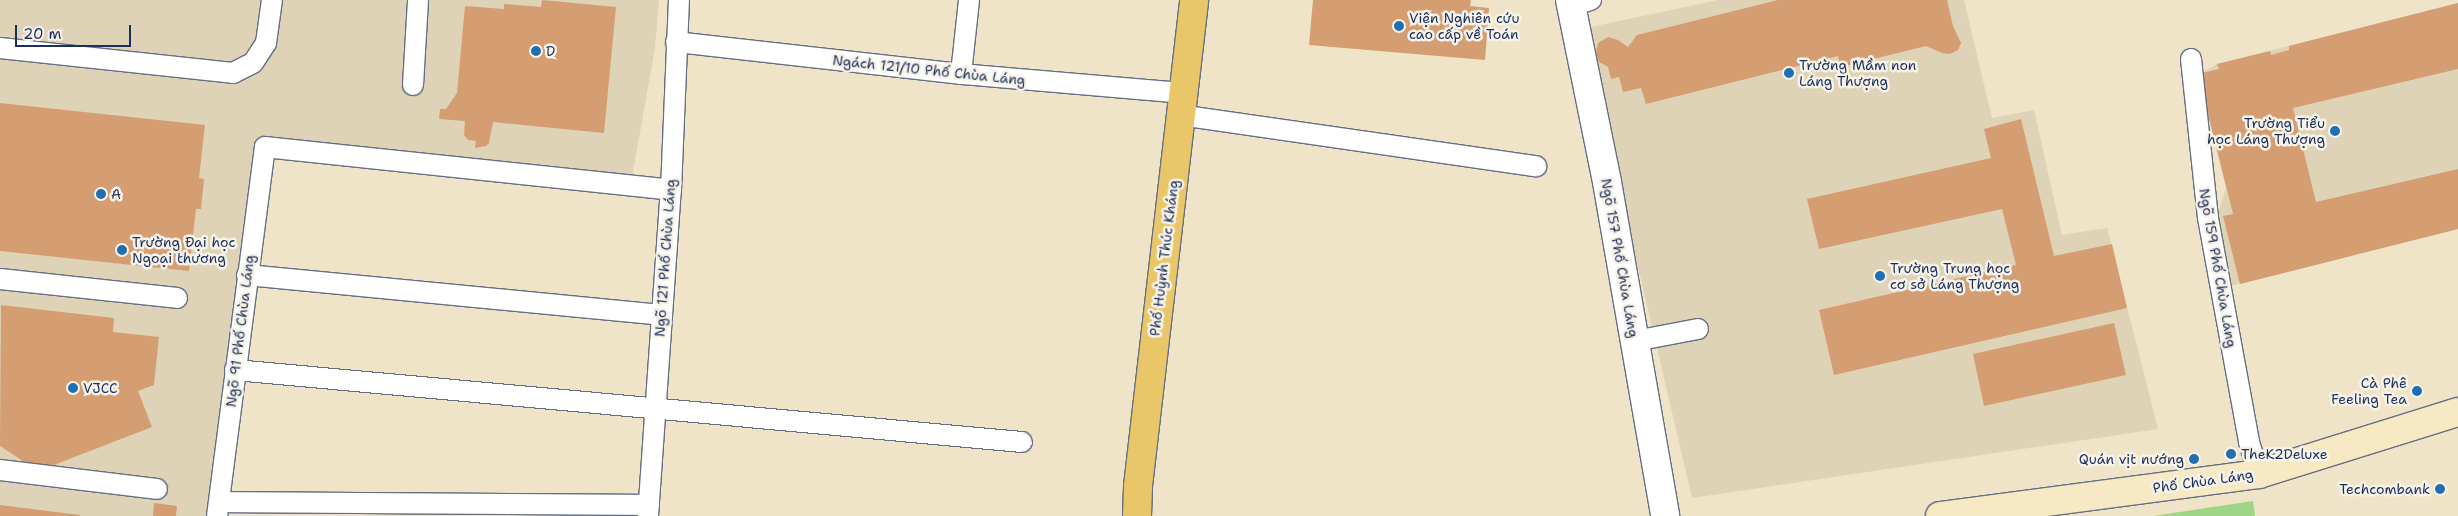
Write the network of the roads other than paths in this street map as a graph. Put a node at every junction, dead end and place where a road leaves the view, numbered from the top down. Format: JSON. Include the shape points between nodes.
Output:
{"nodes":[{"id":1,"x":272,"y":0,"type":"edge"},
{"id":2,"x":418,"y":0,"type":"edge"},
{"id":3,"x":679,"y":0,"type":"edge"},
{"id":4,"x":969,"y":0,"type":"edge"},
{"id":5,"x":1194,"y":0,"type":"edge"},
{"id":6,"x":1578,"y":2,"type":"edge"},
{"id":7,"x":676,"y":42,"type":"junction"},
{"id":8,"x":0,"y":48,"type":"edge"},
{"id":9,"x":2191,"y":59,"type":"dead end"},
{"id":10,"x":961,"y":74,"type":"junction"},
{"id":11,"x":413,"y":85,"type":"dead end"},
{"id":12,"x":1182,"y":104,"type":"junction"},
{"id":13,"x":1536,"y":166,"type":"dead end"},
{"id":14,"x":671,"y":190,"type":"junction"},
{"id":15,"x":247,"y":275,"type":"junction"},
{"id":16,"x":0,"y":279,"type":"edge"},
{"id":17,"x":177,"y":298,"type":"dead end"},
{"id":18,"x":661,"y":315,"type":"junction"},
{"id":19,"x":1698,"y":329,"type":"dead end"},
{"id":20,"x":1634,"y":341,"type":"junction"},
{"id":21,"x":235,"y":370,"type":"junction"},
{"id":22,"x":655,"y":408,"type":"junction"},
{"id":23,"x":2458,"y":412,"type":"edge"},
{"id":24,"x":1022,"y":442,"type":"dead end"},
{"id":25,"x":0,"y":470,"type":"edge"},
{"id":26,"x":2259,"y":474,"type":"junction"},
{"id":27,"x":157,"y":488,"type":"dead end"},
{"id":28,"x":218,"y":509,"type":"edge"},
{"id":29,"x":648,"y":511,"type":"edge"},
{"id":30,"x":1137,"y":516,"type":"edge"},
{"id":31,"x":1665,"y":516,"type":"edge"},
{"id":32,"x":1940,"y":516,"type":"edge"}],
"edges":[{"from":1,"to":8,"type":"lane","via":[[266,44],[253,63],[233,73]]},
{"from":2,"to":11,"type":"lane"},
{"from":3,"to":7,"type":"lane","name":"Ngõ 121 Phố Chùa Láng"},
{"from":4,"to":10,"type":"lane"},
{"from":5,"to":12,"type":"main road","name":"Phố Huỳnh Thúc Kháng"},
{"from":6,"to":20,"type":"street","name":"Ngõ 157 Phố Chùa Láng"},
{"from":7,"to":10,"type":"lane","name":"Ngách 121/10 Phố Chùa Láng"},
{"from":7,"to":14,"type":"lane","name":"Ngõ 121 Phố Chùa Láng"},
{"from":9,"to":26,"type":"lane","name":"Ngõ 159 Phố Chùa Láng","via":[[2208,218],[2249,442]]},
{"from":10,"to":12,"type":"lane","name":"Ngách 121/10 Phố Chùa Láng"},
{"from":12,"to":13,"type":"lane","name":"Ngách 121/10 Phố Chùa Láng"},
{"from":12,"to":30,"type":"main road","name":"Phố Huỳnh Thúc Kháng"},
{"from":14,"to":15,"type":"lane","name":"Ngõ 91 Phố Chùa Láng","via":[[265,147]]},
{"from":14,"to":18,"type":"lane","name":"Ngõ 121 Phố Chùa Láng"},
{"from":15,"to":18,"type":"lane"},
{"from":15,"to":21,"type":"lane","name":"Ngõ 91 Phố Chùa Láng"},
{"from":16,"to":17,"type":"lane"},
{"from":18,"to":22,"type":"lane","name":"Ngõ 121 Phố Chùa Láng"},
{"from":19,"to":20,"type":"lane"},
{"from":20,"to":31,"type":"street","name":"Ngõ 157 Phố Chùa Láng"},
{"from":21,"to":22,"type":"lane"},
{"from":21,"to":28,"type":"lane","name":"Ngõ 91 Phố Chùa Láng"},
{"from":22,"to":24,"type":"lane"},
{"from":22,"to":29,"type":"lane","name":"Ngõ 121 Phố Chùa Láng"},
{"from":23,"to":26,"type":"street","name":"Phố Chùa Láng"},
{"from":25,"to":27,"type":"lane"},
{"from":26,"to":32,"type":"street","name":"Phố Chùa Láng"},
{"from":28,"to":29,"type":"lane"}]}
